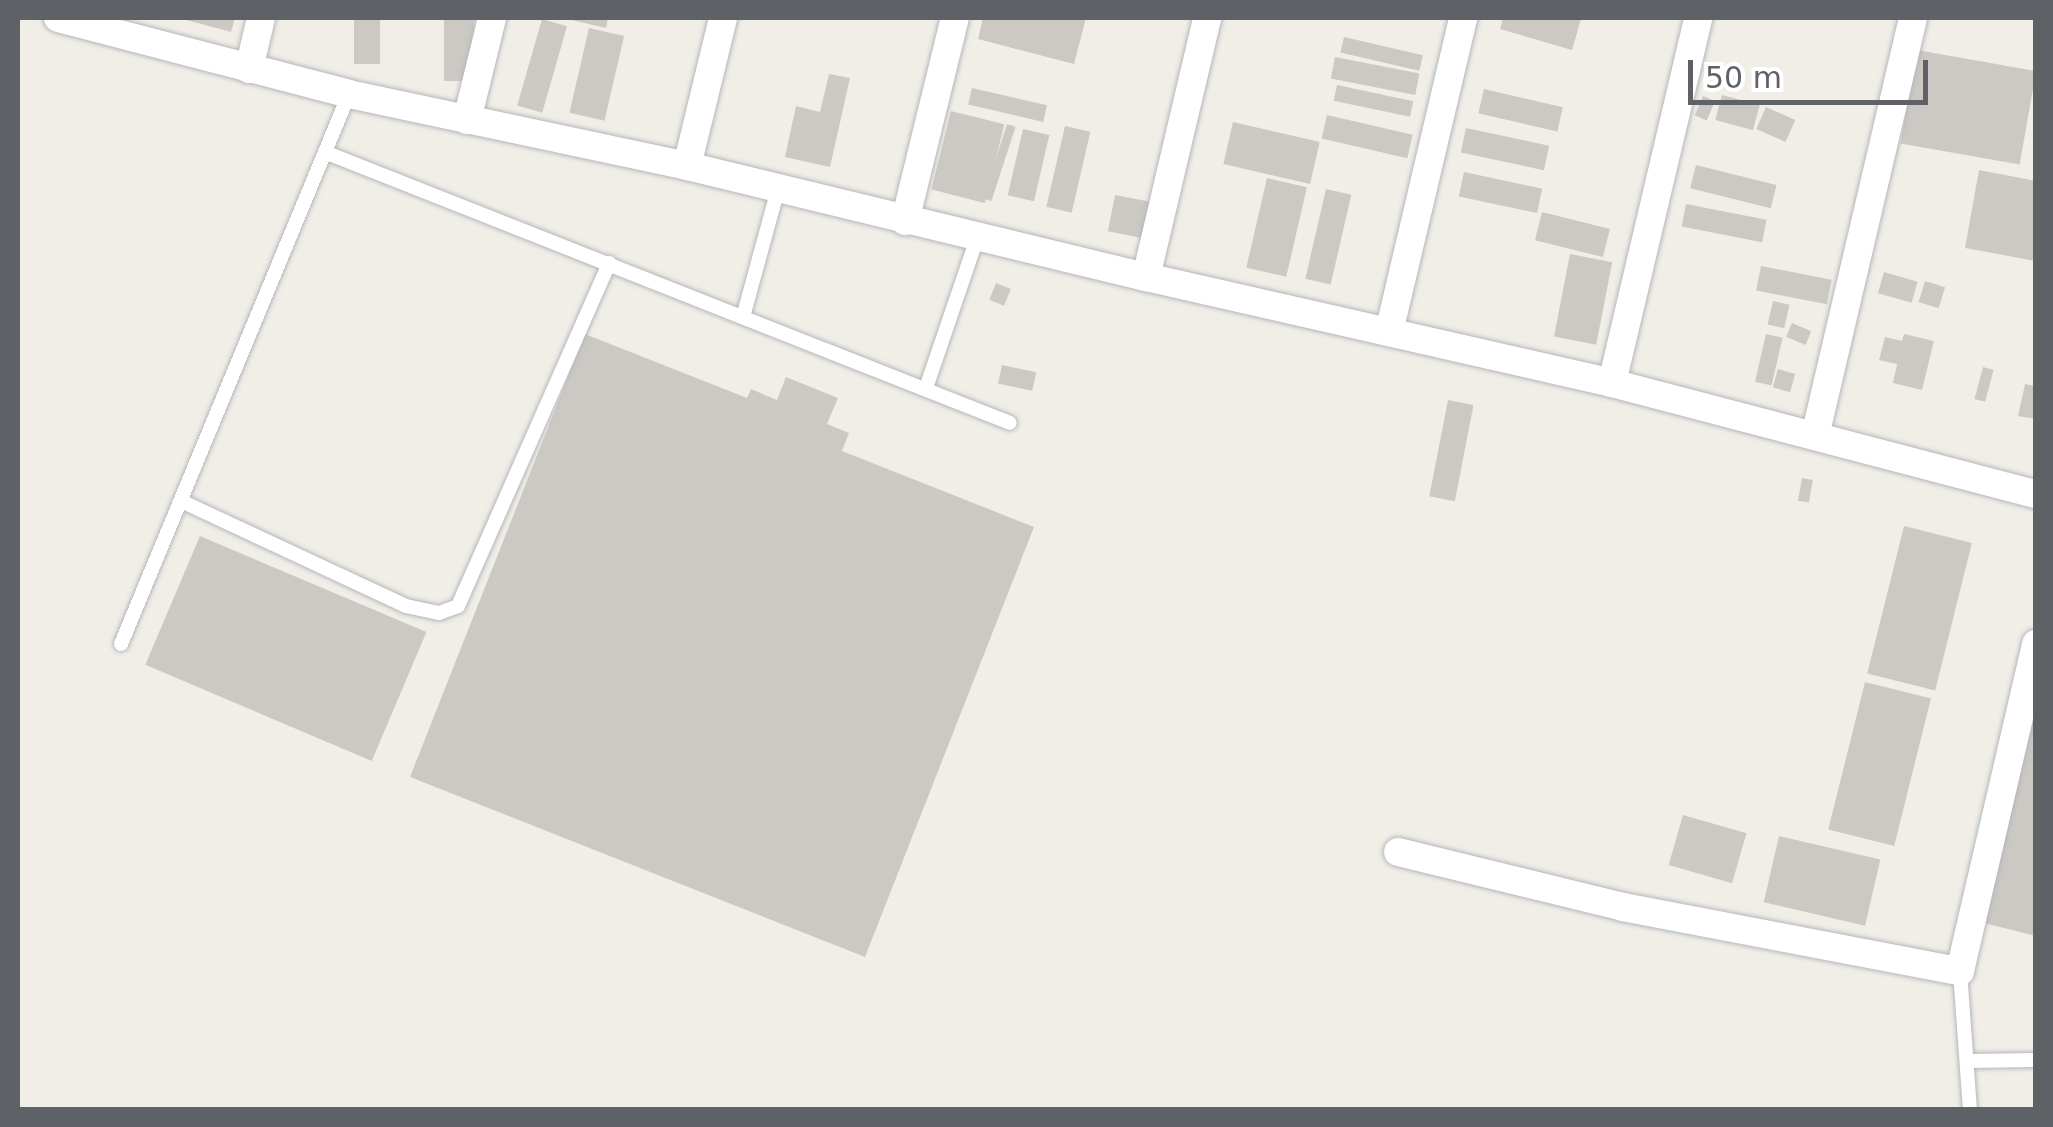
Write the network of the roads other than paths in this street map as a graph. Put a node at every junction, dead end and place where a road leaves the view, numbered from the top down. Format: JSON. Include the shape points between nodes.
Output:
{"nodes":[{"id":1,"x":58,"y":18,"type":"edge"},
{"id":2,"x":261,"y":18,"type":"edge"},
{"id":3,"x":492,"y":18,"type":"edge"},
{"id":4,"x":722,"y":18,"type":"edge"},
{"id":5,"x":955,"y":18,"type":"edge"},
{"id":6,"x":1207,"y":18,"type":"edge"},
{"id":7,"x":1464,"y":18,"type":"edge"},
{"id":8,"x":1698,"y":18,"type":"edge"},
{"id":9,"x":1912,"y":18,"type":"edge"},
{"id":10,"x":249,"y":69,"type":"junction"},
{"id":11,"x":349,"y":94,"type":"junction"},
{"id":12,"x":466,"y":120,"type":"junction"},
{"id":13,"x":327,"y":153,"type":"junction"},
{"id":14,"x":687,"y":166,"type":"junction"},
{"id":15,"x":778,"y":189,"type":"junction"},
{"id":16,"x":906,"y":221,"type":"junction"},
{"id":17,"x":977,"y":238,"type":"junction"},
{"id":18,"x":608,"y":262,"type":"junction"},
{"id":19,"x":1146,"y":277,"type":"junction"},
{"id":20,"x":743,"y":317,"type":"junction"},
{"id":21,"x":1389,"y":332,"type":"junction"},
{"id":22,"x":1612,"y":383,"type":"junction"},
{"id":23,"x":926,"y":388,"type":"junction"},
{"id":24,"x":1010,"y":423,"type":"dead end"},
{"id":25,"x":1815,"y":436,"type":"junction"},
{"id":26,"x":2036,"y":494,"type":"edge"},
{"id":27,"x":181,"y":501,"type":"junction"},
{"id":28,"x":122,"y":644,"type":"dead end"},
{"id":29,"x":2036,"y":644,"type":"edge"},
{"id":30,"x":1398,"y":852,"type":"dead end"},
{"id":31,"x":1960,"y":971,"type":"junction"},
{"id":32,"x":2036,"y":1060,"type":"edge"},
{"id":33,"x":1968,"y":1061,"type":"junction"},
{"id":34,"x":1970,"y":1110,"type":"edge"}],
"edges":[{"from":1,"to":10,"type":"street"},
{"from":2,"to":10,"type":"street"},
{"from":3,"to":12,"type":"street"},
{"from":4,"to":14,"type":"street"},
{"from":5,"to":16,"type":"street"},
{"from":6,"to":19,"type":"street"},
{"from":7,"to":21,"type":"street"},
{"from":8,"to":22,"type":"street"},
{"from":9,"to":25,"type":"street"},
{"from":10,"to":11,"type":"street"},
{"from":11,"to":12,"type":"street"},
{"from":11,"to":13,"type":"lane"},
{"from":12,"to":14,"type":"street"},
{"from":13,"to":18,"type":"lane"},
{"from":13,"to":27,"type":"lane"},
{"from":14,"to":15,"type":"street"},
{"from":15,"to":16,"type":"street"},
{"from":15,"to":20,"type":"lane"},
{"from":16,"to":17,"type":"street"},
{"from":17,"to":19,"type":"street"},
{"from":17,"to":23,"type":"lane"},
{"from":18,"to":20,"type":"lane"},
{"from":18,"to":27,"type":"lane","via":[[458,606],[438,613],[406,606]]},
{"from":19,"to":21,"type":"street"},
{"from":20,"to":23,"type":"lane"},
{"from":21,"to":22,"type":"street"},
{"from":22,"to":25,"type":"street"},
{"from":23,"to":24,"type":"lane"},
{"from":25,"to":26,"type":"street"},
{"from":27,"to":28,"type":"lane"},
{"from":29,"to":31,"type":"street"},
{"from":30,"to":31,"type":"street","via":[[1623,907]]},
{"from":31,"to":33,"type":"lane"},
{"from":32,"to":33,"type":"lane"},
{"from":33,"to":34,"type":"lane"}]}
